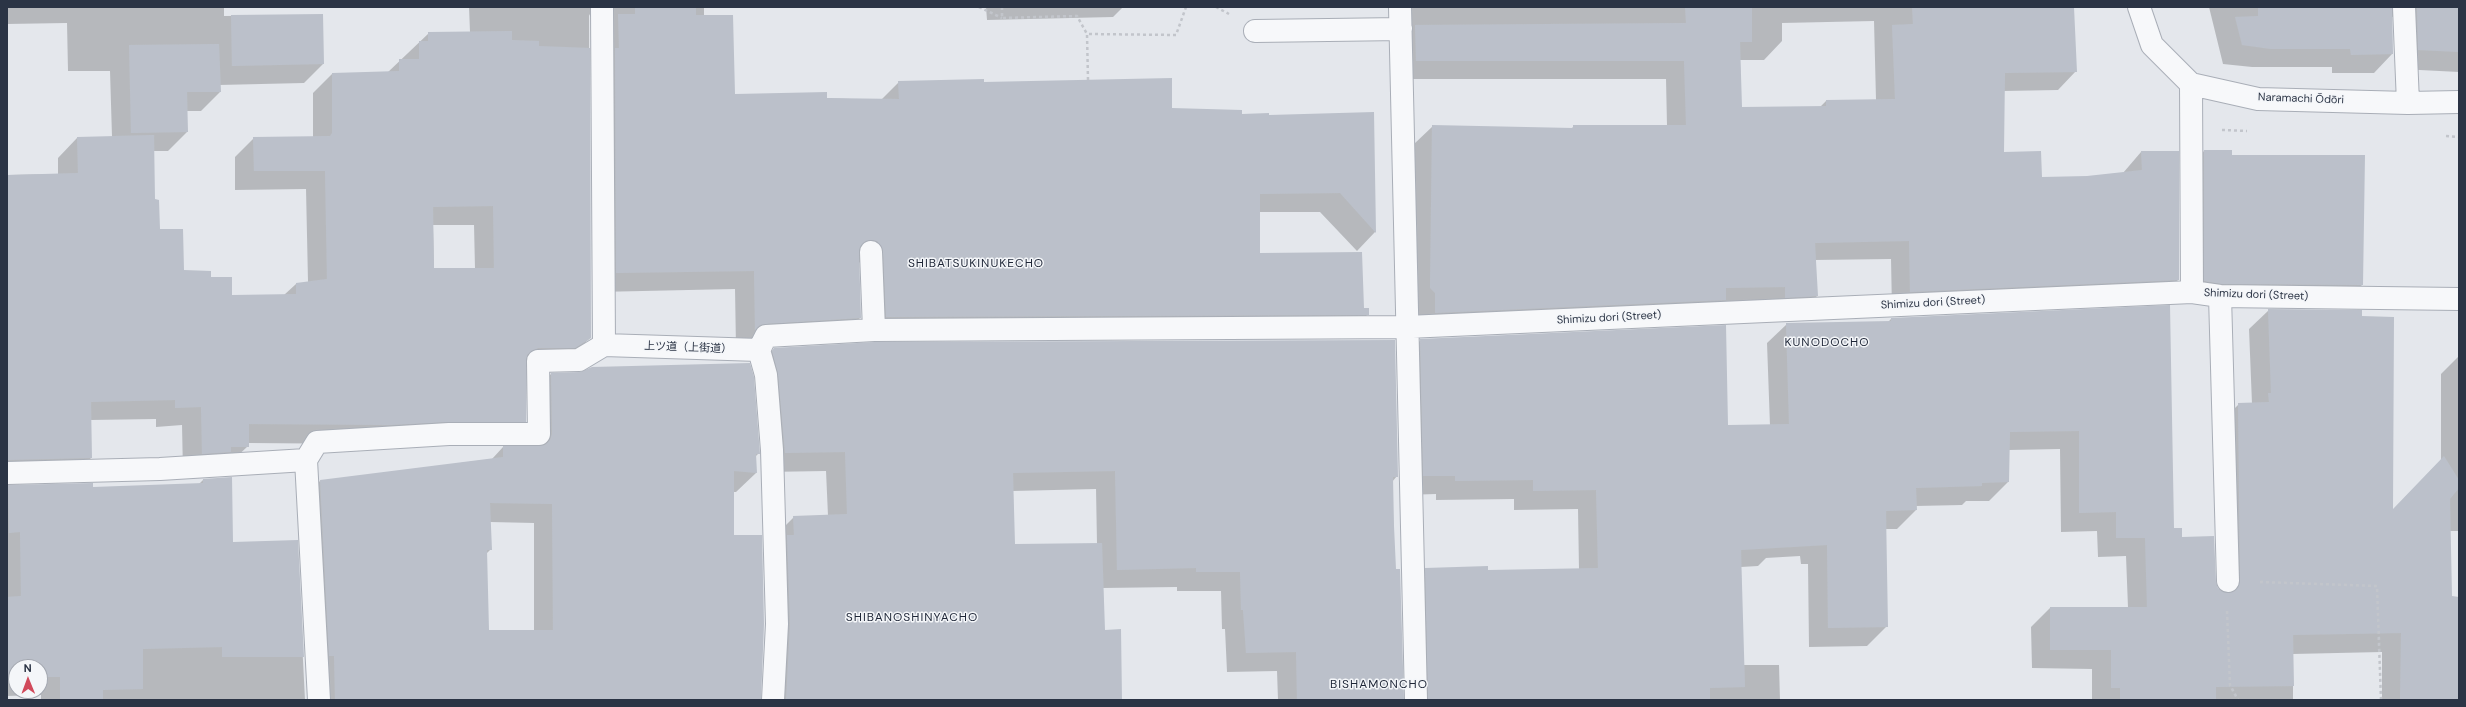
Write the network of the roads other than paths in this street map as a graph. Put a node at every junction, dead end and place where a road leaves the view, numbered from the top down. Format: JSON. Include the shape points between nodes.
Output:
{"nodes":[{"id":1,"x":602,"y":7,"type":"edge"},
{"id":2,"x":1400,"y":7,"type":"edge"},
{"id":3,"x":2139,"y":7,"type":"edge"},
{"id":4,"x":2404,"y":7,"type":"edge"},
{"id":5,"x":1401,"y":30,"type":"junction"},
{"id":6,"x":1255,"y":31,"type":"dead end"},
{"id":7,"x":2191,"y":84,"type":"junction"},
{"id":8,"x":2459,"y":102,"type":"edge"},
{"id":9,"x":2408,"y":103,"type":"junction"},
{"id":10,"x":871,"y":252,"type":"dead end"},
{"id":11,"x":2192,"y":292,"type":"junction"},
{"id":12,"x":2220,"y":296,"type":"junction"},
{"id":13,"x":2459,"y":299,"type":"edge"},
{"id":14,"x":1407,"y":327,"type":"junction"},
{"id":15,"x":874,"y":330,"type":"junction"},
{"id":16,"x":604,"y":345,"type":"junction"},
{"id":17,"x":759,"y":350,"type":"junction"},
{"id":18,"x":306,"y":460,"type":"junction"},
{"id":19,"x":7,"y":473,"type":"edge"},
{"id":20,"x":2228,"y":581,"type":"road end"},
{"id":21,"x":319,"y":700,"type":"edge"},
{"id":22,"x":773,"y":700,"type":"edge"},
{"id":23,"x":1416,"y":700,"type":"edge"}],
"edges":[{"from":1,"to":16,"type":"street"},
{"from":2,"to":5,"type":"street"},
{"from":3,"to":7,"type":"street","via":[[2152,45]]},
{"from":4,"to":9,"type":"street"},
{"from":5,"to":6,"type":"street"},
{"from":5,"to":14,"type":"street"},
{"from":7,"to":9,"type":"street","name":"Naramachi Ōdōri","via":[[2258,99]]},
{"from":7,"to":11,"type":"street"},
{"from":8,"to":9,"type":"street","name":"Naramachi Ōdōri"},
{"from":10,"to":15,"type":"street"},
{"from":11,"to":12,"type":"street","name":"Shimizu dori (Street)"},
{"from":11,"to":14,"type":"street","name":"Shimizu dori (Street)"},
{"from":12,"to":13,"type":"street","name":"Shimizu dori (Street)"},
{"from":12,"to":20,"type":"street"},
{"from":14,"to":15,"type":"street","name":"Shimizu dori (Street)"},
{"from":14,"to":23,"type":"street"},
{"from":15,"to":17,"type":"street","name":"Shimizu dori (Street)","via":[[766,336]]},
{"from":16,"to":17,"type":"street","name":"上ツ道（上街道）"},
{"from":16,"to":18,"type":"street","via":[[579,360],[538,361],[539,434],[448,434],[317,442]]},
{"from":17,"to":22,"type":"street","via":[[766,375],[772,450],[777,624]]},
{"from":18,"to":19,"type":"street","via":[[175,468]]},
{"from":18,"to":21,"type":"street"}]}
